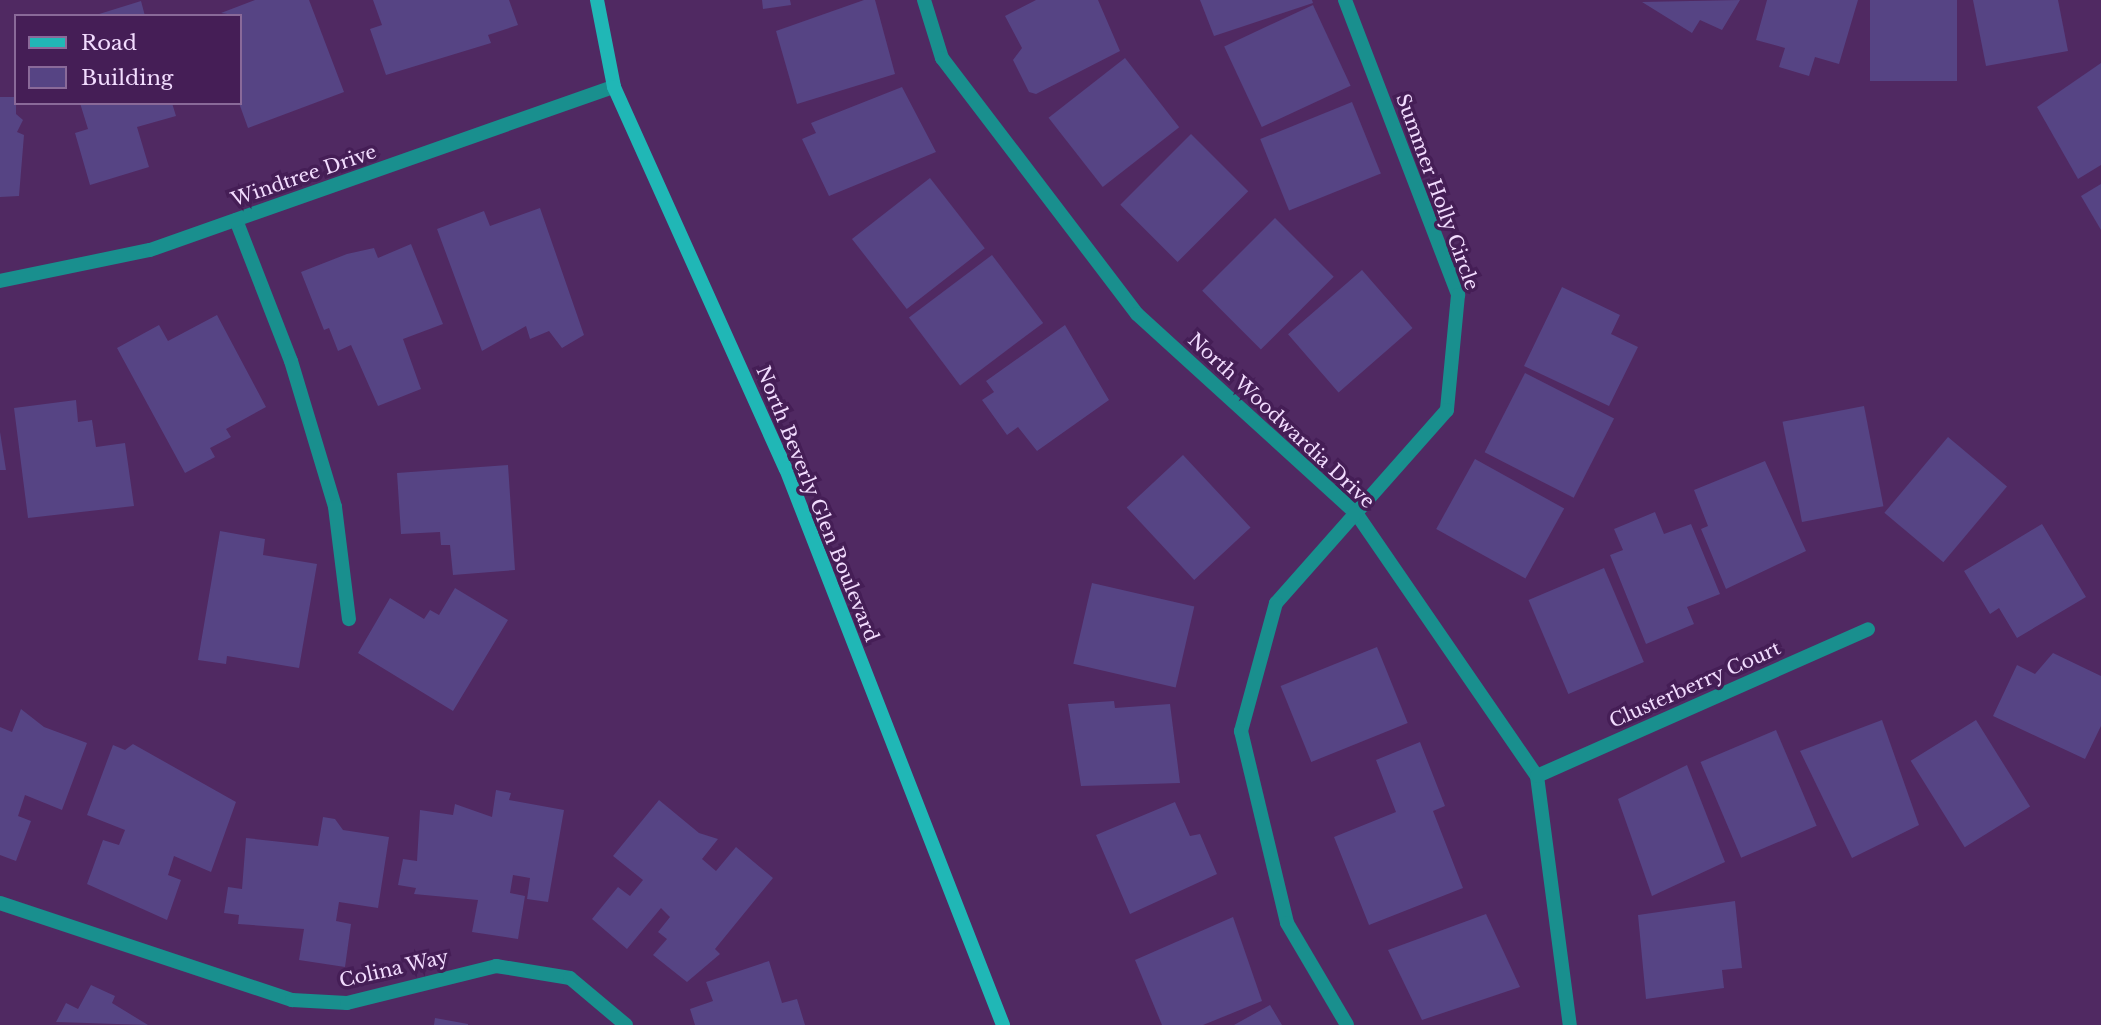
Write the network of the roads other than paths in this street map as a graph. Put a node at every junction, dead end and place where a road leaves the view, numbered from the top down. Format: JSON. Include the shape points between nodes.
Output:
{"nodes":[{"id":1,"x":597,"y":0,"type":"edge"},
{"id":2,"x":925,"y":0,"type":"edge"},
{"id":3,"x":1345,"y":0,"type":"edge"},
{"id":4,"x":614,"y":87,"type":"junction"},
{"id":5,"x":236,"y":220,"type":"junction"},
{"id":6,"x":0,"y":281,"type":"edge"},
{"id":7,"x":1356,"y":513,"type":"junction"},
{"id":8,"x":349,"y":619,"type":"dead end"},
{"id":9,"x":1868,"y":629,"type":"dead end"},
{"id":10,"x":1537,"y":776,"type":"junction"},
{"id":11,"x":0,"y":903,"type":"edge"},
{"id":12,"x":626,"y":1025,"type":"edge"},
{"id":13,"x":1003,"y":1025,"type":"edge"},
{"id":14,"x":1347,"y":1025,"type":"edge"},
{"id":15,"x":1570,"y":1025,"type":"edge"}],
"edges":[{"from":1,"to":4,"type":"main road","name":"North Beverly Glen Boulevard"},
{"from":2,"to":7,"type":"street","name":"North Woodwardia Drive","via":[[942,58],[1137,314]]},
{"from":3,"to":7,"type":"street","name":"Summer Holly Circle","via":[[1458,295],[1447,410]]},
{"from":4,"to":5,"type":"street","name":"Windtree Drive"},
{"from":4,"to":13,"type":"main road","name":"North Beverly Glen Boulevard","via":[[786,469]]},
{"from":5,"to":6,"type":"street","name":"Windtree Drive","via":[[150,250]]},
{"from":5,"to":8,"type":"street","via":[[291,361],[334,507]]},
{"from":7,"to":10,"type":"street","name":"North Woodwardia Drive"},
{"from":7,"to":14,"type":"street","name":"Summer Holly Circle","via":[[1276,603],[1241,730],[1287,923]]},
{"from":9,"to":10,"type":"street","name":"Clusterberry Court"},
{"from":10,"to":15,"type":"street","name":"North Woodwardia Drive"},
{"from":11,"to":12,"type":"street","name":"Colina Way","via":[[292,1000],[347,1003],[496,966],[570,978]]}]}
